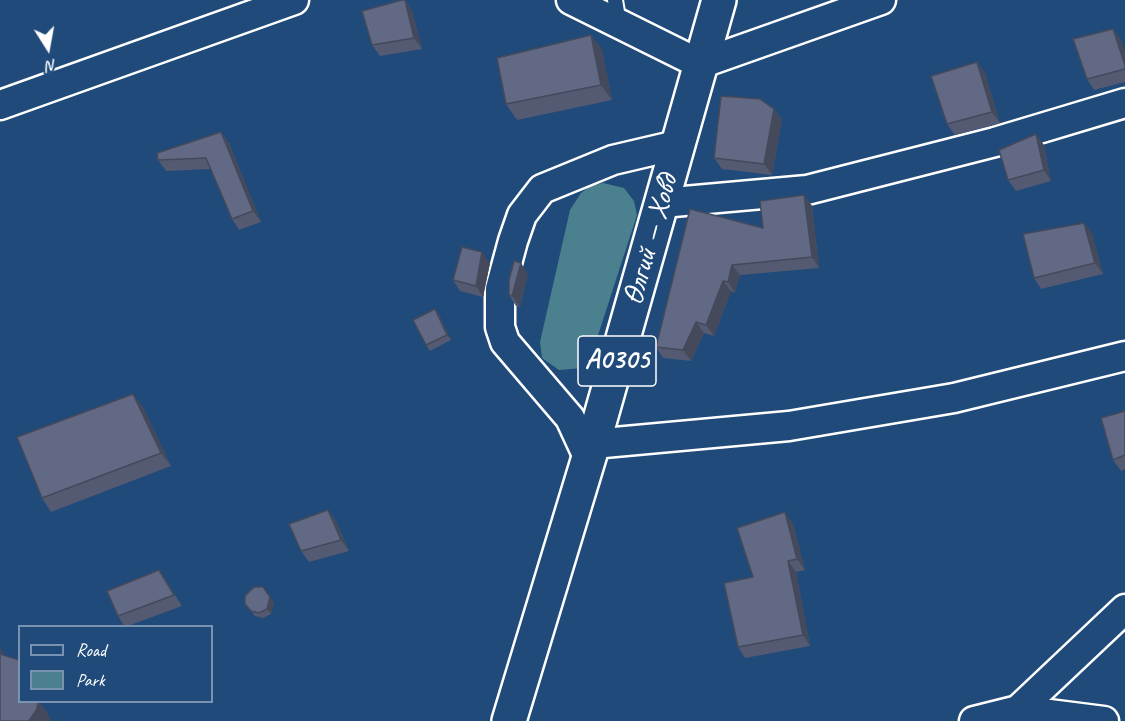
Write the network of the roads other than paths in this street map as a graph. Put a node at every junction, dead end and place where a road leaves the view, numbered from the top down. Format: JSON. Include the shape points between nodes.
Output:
{"nodes":[{"id":1,"x":294,"y":0,"type":"edge"},
{"id":2,"x":571,"y":0,"type":"edge"},
{"id":3,"x":719,"y":0,"type":"edge"},
{"id":4,"x":881,"y":0,"type":"edge"},
{"id":5,"x":617,"y":12,"type":"edge"},
{"id":6,"x":700,"y":64,"type":"junction"},
{"id":7,"x":1125,"y":103,"type":"edge"},
{"id":8,"x":0,"y":105,"type":"edge"},
{"id":9,"x":677,"y":145,"type":"junction"},
{"id":10,"x":662,"y":203,"type":"junction"},
{"id":11,"x":1125,"y":356,"type":"edge"},
{"id":12,"x":591,"y":452,"type":"junction"},
{"id":13,"x":1125,"y":609,"type":"edge"},
{"id":14,"x":1018,"y":710,"type":"junction"},
{"id":15,"x":509,"y":721,"type":"edge"},
{"id":16,"x":974,"y":721,"type":"edge"},
{"id":17,"x":1104,"y":721,"type":"edge"}],
"edges":[{"from":1,"to":8,"type":"street"},
{"from":2,"to":5,"type":"street"},
{"from":3,"to":6,"type":"highway","name":"Өлгий — Ховд","number":"A0305"},
{"from":4,"to":6,"type":"street"},
{"from":5,"to":6,"type":"street"},
{"from":6,"to":9,"type":"highway","name":"Өлгий — Ховд","number":"A0305"},
{"from":7,"to":10,"type":"street","via":[[995,142],[807,190]]},
{"from":9,"to":10,"type":"highway","name":"Өлгий — Ховд","number":"A0305"},
{"from":9,"to":12,"type":"street","via":[[613,160],[542,189],[522,215],[513,241],[500,289],[500,327],[505,342],[570,418]]},
{"from":10,"to":12,"type":"highway","name":"Өлгий — Ховд","number":"A0305"},
{"from":11,"to":12,"type":"street","via":[[954,398],[789,426]]},
{"from":12,"to":15,"type":"highway","name":"Өлгий — Ховд","number":"A0305"},
{"from":13,"to":14,"type":"street"},
{"from":14,"to":16,"type":"street"},
{"from":14,"to":17,"type":"street"}]}
